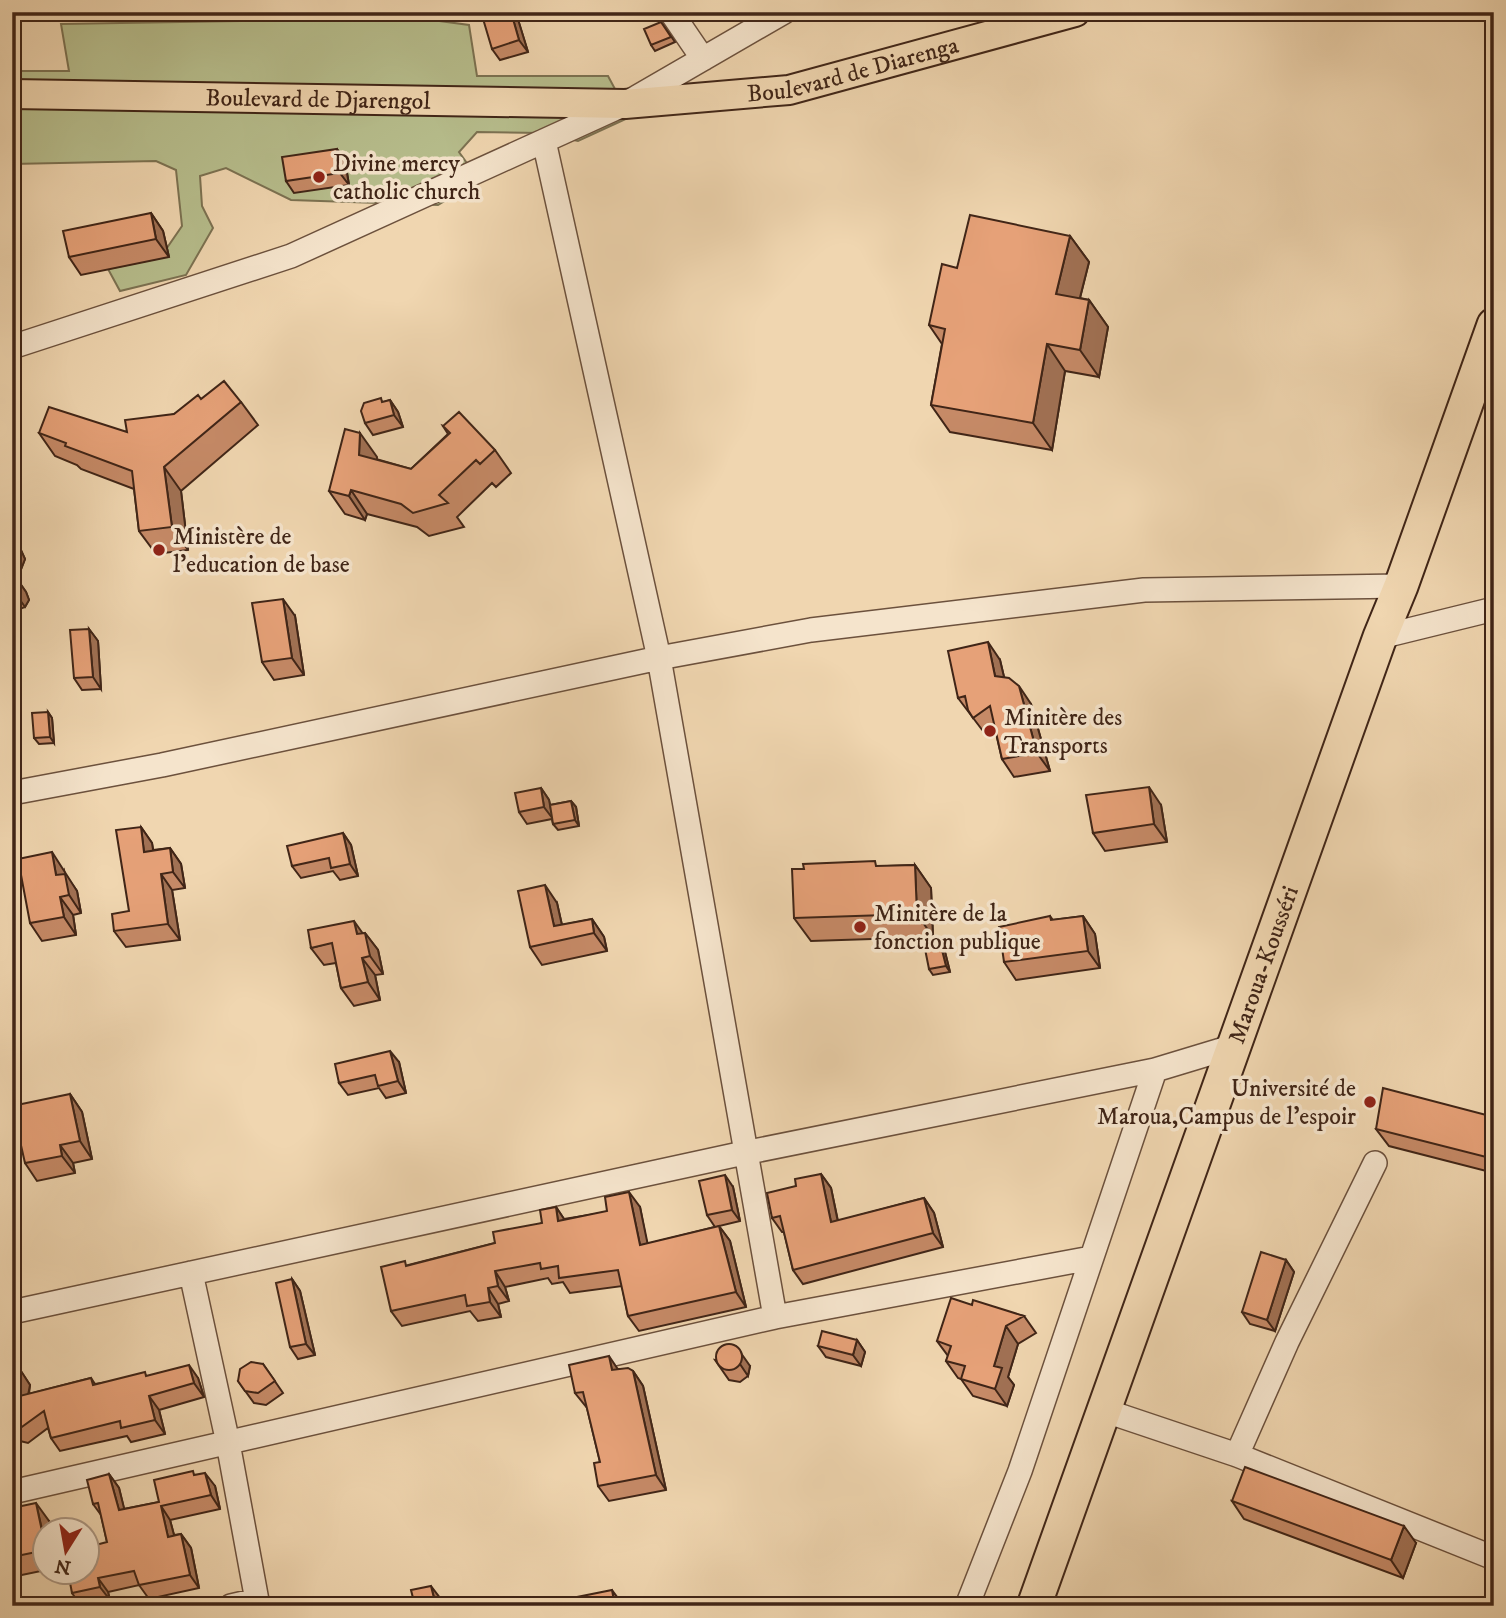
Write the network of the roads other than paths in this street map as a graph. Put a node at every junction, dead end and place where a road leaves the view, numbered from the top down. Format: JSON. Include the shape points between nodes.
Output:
{"nodes":[{"id":1,"x":671,"y":12,"type":"edge"},
{"id":2,"x":784,"y":12,"type":"edge"},
{"id":3,"x":1075,"y":12,"type":"edge"},
{"id":4,"x":703,"y":59,"type":"junction"},
{"id":5,"x":12,"y":94,"type":"edge"},
{"id":6,"x":625,"y":104,"type":"junction"},
{"id":7,"x":544,"y":141,"type":"junction"},
{"id":8,"x":1494,"y":325,"type":"edge"},
{"id":9,"x":12,"y":346,"type":"edge"},
{"id":10,"x":1401,"y":586,"type":"junction"},
{"id":11,"x":1494,"y":608,"type":"edge"},
{"id":12,"x":1380,"y":637,"type":"junction"},
{"id":13,"x":659,"y":658,"type":"junction"},
{"id":14,"x":12,"y":793,"type":"edge"},
{"id":15,"x":1231,"y":1047,"type":"junction"},
{"id":16,"x":1155,"y":1070,"type":"junction"},
{"id":17,"x":744,"y":1153,"type":"junction"},
{"id":18,"x":1375,"y":1163,"type":"dead end"},
{"id":19,"x":1090,"y":1258,"type":"junction"},
{"id":20,"x":191,"y":1273,"type":"junction"},
{"id":21,"x":12,"y":1312,"type":"edge"},
{"id":22,"x":775,"y":1317,"type":"junction"},
{"id":23,"x":1103,"y":1410,"type":"junction"},
{"id":24,"x":228,"y":1443,"type":"junction"},
{"id":25,"x":1237,"y":1455,"type":"junction"},
{"id":26,"x":12,"y":1492,"type":"edge"},
{"id":27,"x":1494,"y":1558,"type":"edge"},
{"id":28,"x":258,"y":1603,"type":"edge"},
{"id":29,"x":231,"y":1606,"type":"edge"},
{"id":30,"x":967,"y":1606,"type":"edge"},
{"id":31,"x":1034,"y":1606,"type":"edge"}],
"edges":[{"from":1,"to":4,"type":"street"},
{"from":2,"to":4,"type":"street"},
{"from":3,"to":6,"type":"main road","name":"Boulevard de Diarenga","via":[[789,90]]},
{"from":4,"to":6,"type":"street"},
{"from":5,"to":6,"type":"main road","name":"Boulevard de Djarengol"},
{"from":6,"to":7,"type":"street"},
{"from":7,"to":9,"type":"street","via":[[290,256]]},
{"from":7,"to":13,"type":"street"},
{"from":8,"to":10,"type":"highway","name":"Maroua-Kousséri"},
{"from":10,"to":12,"type":"highway","name":"Maroua-Kousséri"},
{"from":10,"to":13,"type":"street","via":[[1144,590],[811,630]]},
{"from":11,"to":12,"type":"street"},
{"from":12,"to":15,"type":"highway","name":"Maroua-Kousséri"},
{"from":13,"to":14,"type":"street"},
{"from":13,"to":17,"type":"street"},
{"from":15,"to":16,"type":"street"},
{"from":15,"to":23,"type":"highway","name":"Maroua-Kousséri"},
{"from":16,"to":17,"type":"street"},
{"from":16,"to":19,"type":"street"},
{"from":17,"to":20,"type":"street"},
{"from":17,"to":22,"type":"street"},
{"from":18,"to":25,"type":"street"},
{"from":19,"to":22,"type":"street"},
{"from":19,"to":30,"type":"street","via":[[1020,1471]]},
{"from":20,"to":21,"type":"street"},
{"from":20,"to":24,"type":"street"},
{"from":22,"to":24,"type":"street"},
{"from":23,"to":25,"type":"street"},
{"from":23,"to":31,"type":"highway","name":"Maroua-Kousséri"},
{"from":24,"to":26,"type":"street"},
{"from":24,"to":28,"type":"street"},
{"from":25,"to":27,"type":"street"},
{"from":28,"to":29,"type":"street"}]}
